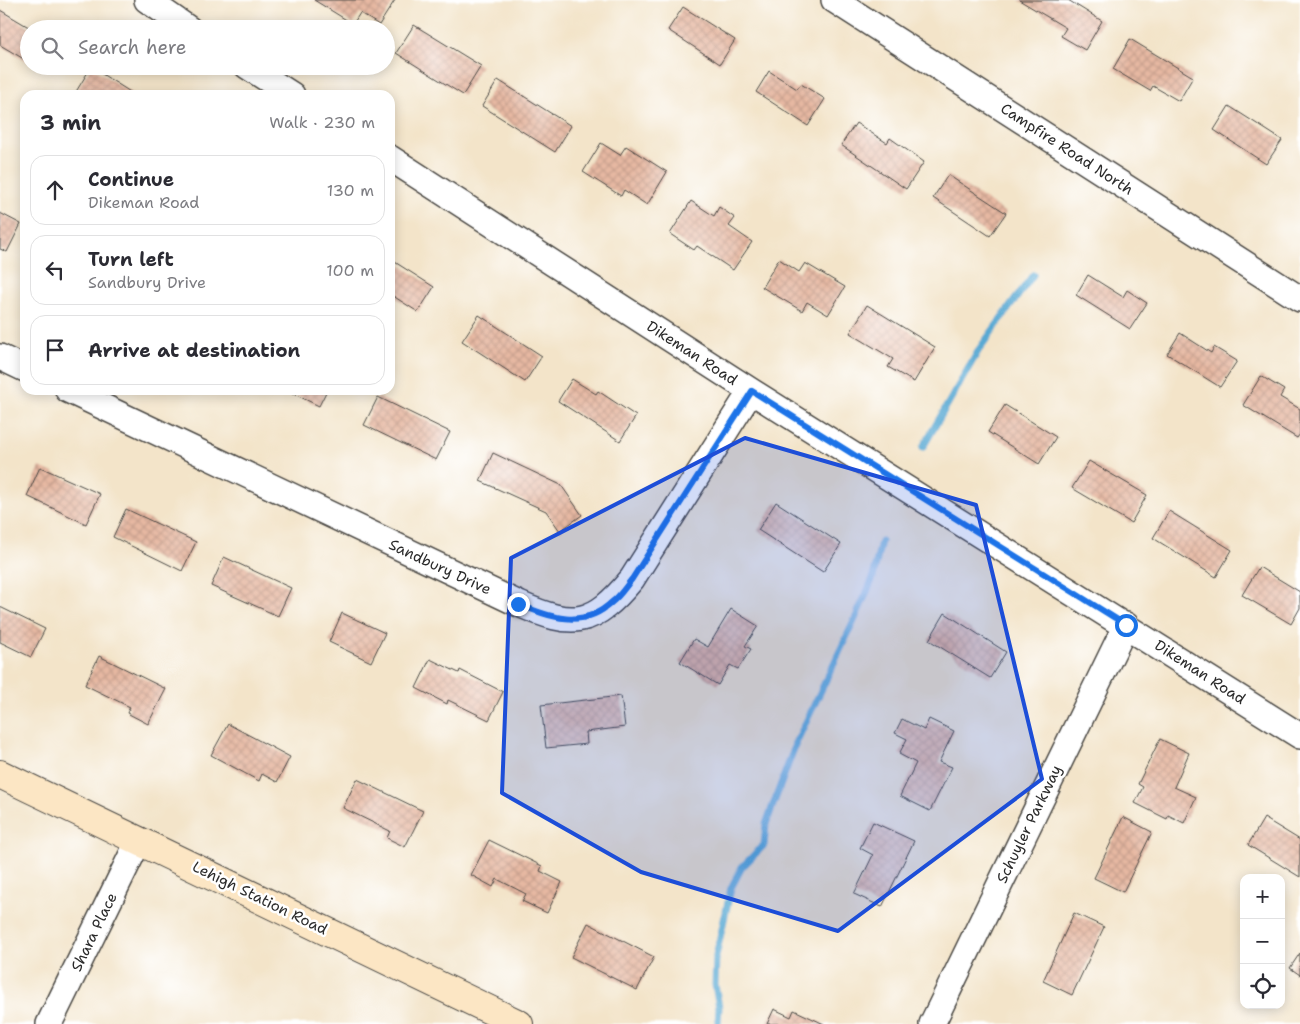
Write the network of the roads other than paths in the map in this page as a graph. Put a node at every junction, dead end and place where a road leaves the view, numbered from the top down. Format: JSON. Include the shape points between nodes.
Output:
{"nodes":[{"id":1,"x":147,"y":0,"type":"edge"},
{"id":2,"x":834,"y":0,"type":"edge"},
{"id":3,"x":176,"y":20,"type":"edge"},
{"id":4,"x":261,"y":75,"type":"edge"},
{"id":5,"x":284,"y":90,"type":"edge"},
{"id":6,"x":395,"y":161,"type":"edge"},
{"id":7,"x":1300,"y":299,"type":"edge"},
{"id":8,"x":0,"y":358,"type":"edge"},
{"id":9,"x":20,"y":367,"type":"edge"},
{"id":10,"x":752,"y":391,"type":"junction"},
{"id":11,"x":79,"y":395,"type":"edge"},
{"id":12,"x":1126,"y":625,"type":"junction"},
{"id":13,"x":1300,"y":736,"type":"edge"},
{"id":14,"x":0,"y":774,"type":"edge"},
{"id":15,"x":139,"y":840,"type":"junction"},
{"id":16,"x":49,"y":1024,"type":"edge"},
{"id":17,"x":519,"y":1024,"type":"edge"},
{"id":18,"x":932,"y":1024,"type":"edge"}],
"edges":[{"from":1,"to":3,"type":"street"},
{"from":2,"to":7,"type":"street","name":"Campfire Road North"},
{"from":4,"to":5,"type":"street"},
{"from":6,"to":10,"type":"street","name":"Dikeman Road"},
{"from":8,"to":9,"type":"street"},
{"from":10,"to":11,"type":"street","name":"Sandbury Drive","via":[[632,579],[612,603],[600,611],[568,620],[549,617],[518,604]]},
{"from":10,"to":12,"type":"street","name":"Dikeman Road"},
{"from":12,"to":13,"type":"street","name":"Dikeman Road"},
{"from":12,"to":18,"type":"street","name":"Schuyler Parkway"},
{"from":14,"to":15,"type":"main road","name":"Lehigh Station Road"},
{"from":15,"to":16,"type":"street","name":"Shara Place"},
{"from":15,"to":17,"type":"main road","name":"Lehigh Station Road"}]}
